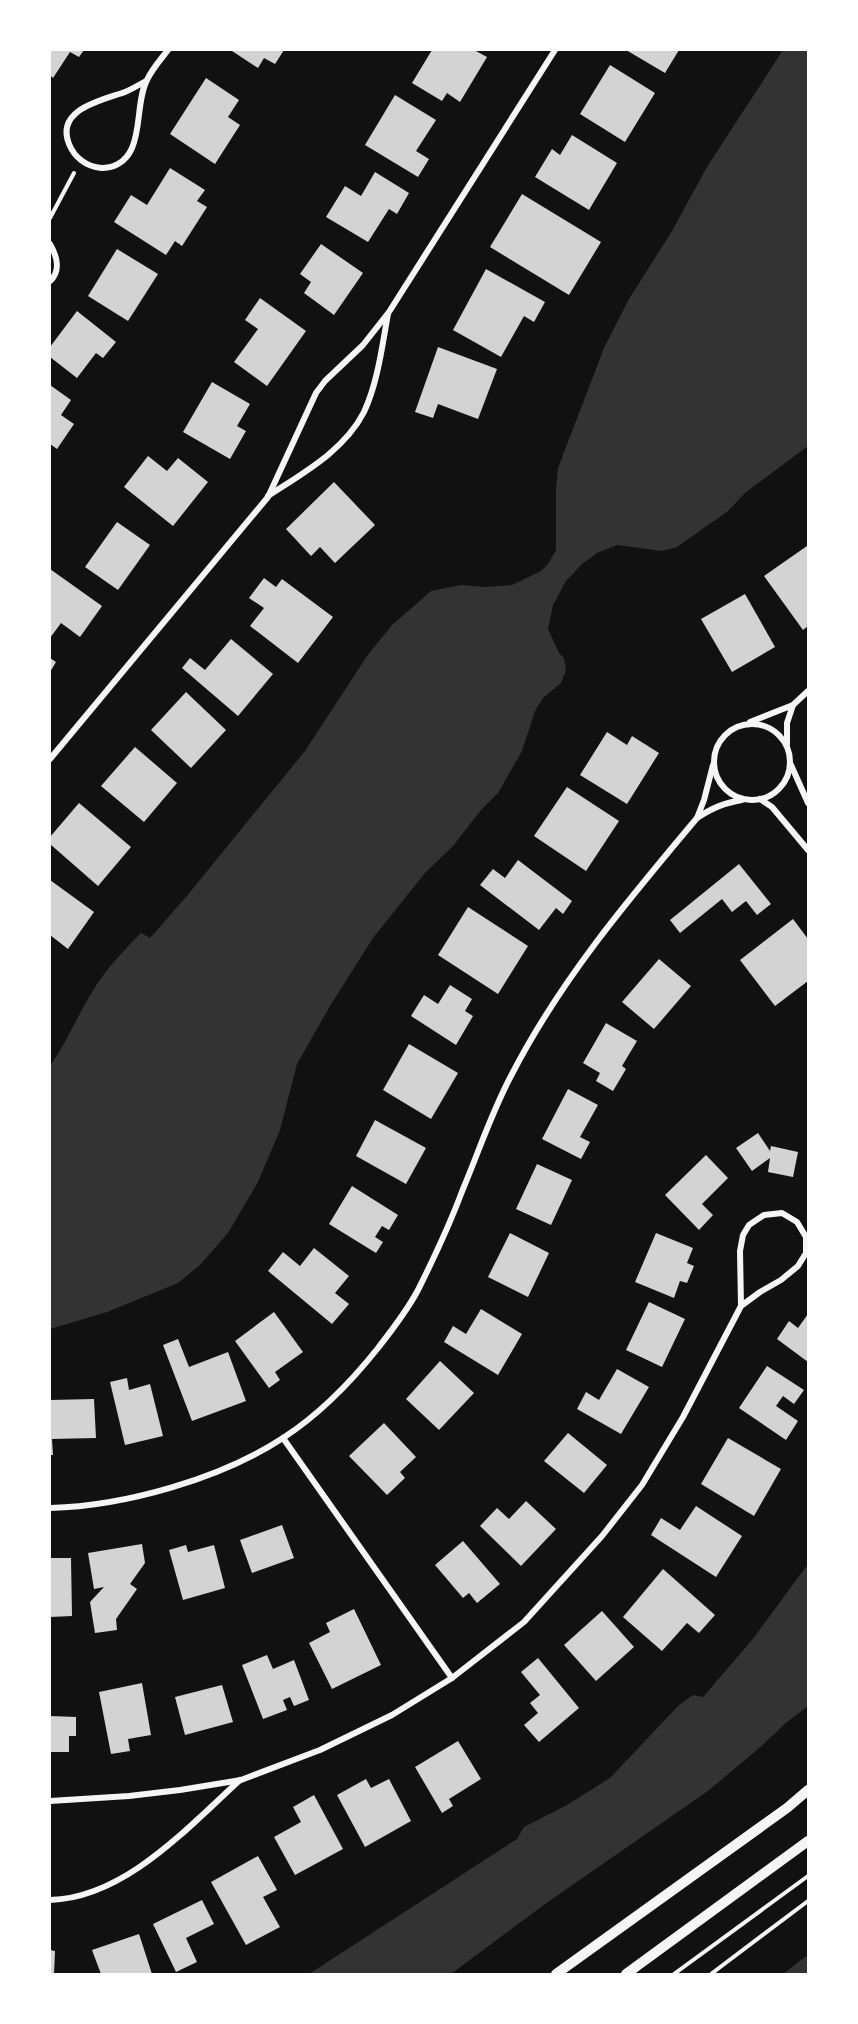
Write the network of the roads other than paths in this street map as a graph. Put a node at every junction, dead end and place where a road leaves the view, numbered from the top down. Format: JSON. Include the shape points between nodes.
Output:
{"nodes":[{"id":1,"x":168,"y":50,"type":"edge"},
{"id":2,"x":555,"y":50,"type":"edge"},
{"id":3,"x":146,"y":81,"type":"junction"},
{"id":4,"x":50,"y":244,"type":"edge"},
{"id":5,"x":50,"y":281,"type":"edge"},
{"id":6,"x":389,"y":312,"type":"junction"},
{"id":7,"x":268,"y":497,"type":"junction"},
{"id":8,"x":808,"y":691,"type":"edge"},
{"id":9,"x":793,"y":705,"type":"junction"},
{"id":10,"x":743,"y":724,"type":"junction"},
{"id":11,"x":787,"y":744,"type":"junction"},
{"id":12,"x":50,"y":759,"type":"edge"},
{"id":13,"x":714,"y":762,"type":"junction"},
{"id":14,"x":791,"y":764,"type":"junction"},
{"id":15,"x":744,"y":800,"type":"junction"},
{"id":16,"x":760,"y":800,"type":"junction"},
{"id":17,"x":808,"y":803,"type":"edge"},
{"id":18,"x":697,"y":818,"type":"junction"},
{"id":19,"x":808,"y":850,"type":"edge"},
{"id":20,"x":741,"y":1306,"type":"junction"},
{"id":21,"x":283,"y":1438,"type":"junction"},
{"id":22,"x":50,"y":1508,"type":"edge"},
{"id":23,"x":452,"y":1678,"type":"junction"},
{"id":24,"x":240,"y":1780,"type":"junction"},
{"id":25,"x":808,"y":1790,"type":"edge"},
{"id":26,"x":50,"y":1801,"type":"edge"},
{"id":27,"x":808,"y":1841,"type":"edge"},
{"id":28,"x":50,"y":1900,"type":"edge"},
{"id":29,"x":556,"y":1974,"type":"edge"},
{"id":30,"x":626,"y":1974,"type":"edge"}],
"edges":[{"from":1,"to":3,"type":"street"},
{"from":2,"to":6,"type":"street"},
{"from":3,"to":3,"type":"street","via":[[80,108],[69,123],[66,138],[81,162],[95,168],[123,161],[132,148]]},
{"from":4,"to":5,"type":"street","via":[[58,263]]},
{"from":6,"to":7,"type":"street","via":[[316,393]]},
{"from":6,"to":7,"type":"street","via":[[363,413],[334,450]]},
{"from":7,"to":12,"type":"street"},
{"from":8,"to":9,"type":"street"},
{"from":9,"to":10,"type":"street"},
{"from":9,"to":11,"type":"street","via":[[787,723]]},
{"from":10,"to":11,"type":"street","via":[[768,727]]},
{"from":10,"to":13,"type":"street","via":[[722,738]]},
{"from":11,"to":14,"type":"street"},
{"from":13,"to":15,"type":"street","via":[[722,786]]},
{"from":13,"to":18,"type":"street"},
{"from":14,"to":16,"type":"street","via":[[781,787]]},
{"from":14,"to":17,"type":"street"},
{"from":15,"to":16,"type":"street"},
{"from":15,"to":18,"type":"street","via":[[726,802]]},
{"from":16,"to":19,"type":"street","via":[[772,807]]},
{"from":18,"to":21,"type":"street","via":[[582,960],[531,1038],[510,1076],[416,1293],[390,1332],[325,1406]]},
{"from":20,"to":20,"type":"street","via":[[781,1280],[806,1253],[806,1237],[797,1222],[782,1213],[764,1215],[749,1225],[743,1235]]},
{"from":20,"to":23,"type":"street","via":[[684,1417],[642,1485],[603,1536],[524,1622]]},
{"from":21,"to":22,"type":"street","via":[[210,1474],[165,1489]]},
{"from":21,"to":23,"type":"street"},
{"from":23,"to":24,"type":"street","via":[[392,1715],[320,1750]]},
{"from":24,"to":26,"type":"street","via":[[149,1794]]},
{"from":24,"to":28,"type":"street","via":[[166,1847],[121,1879],[86,1893]]},
{"from":25,"to":29,"type":"street"},
{"from":27,"to":30,"type":"street"}]}
